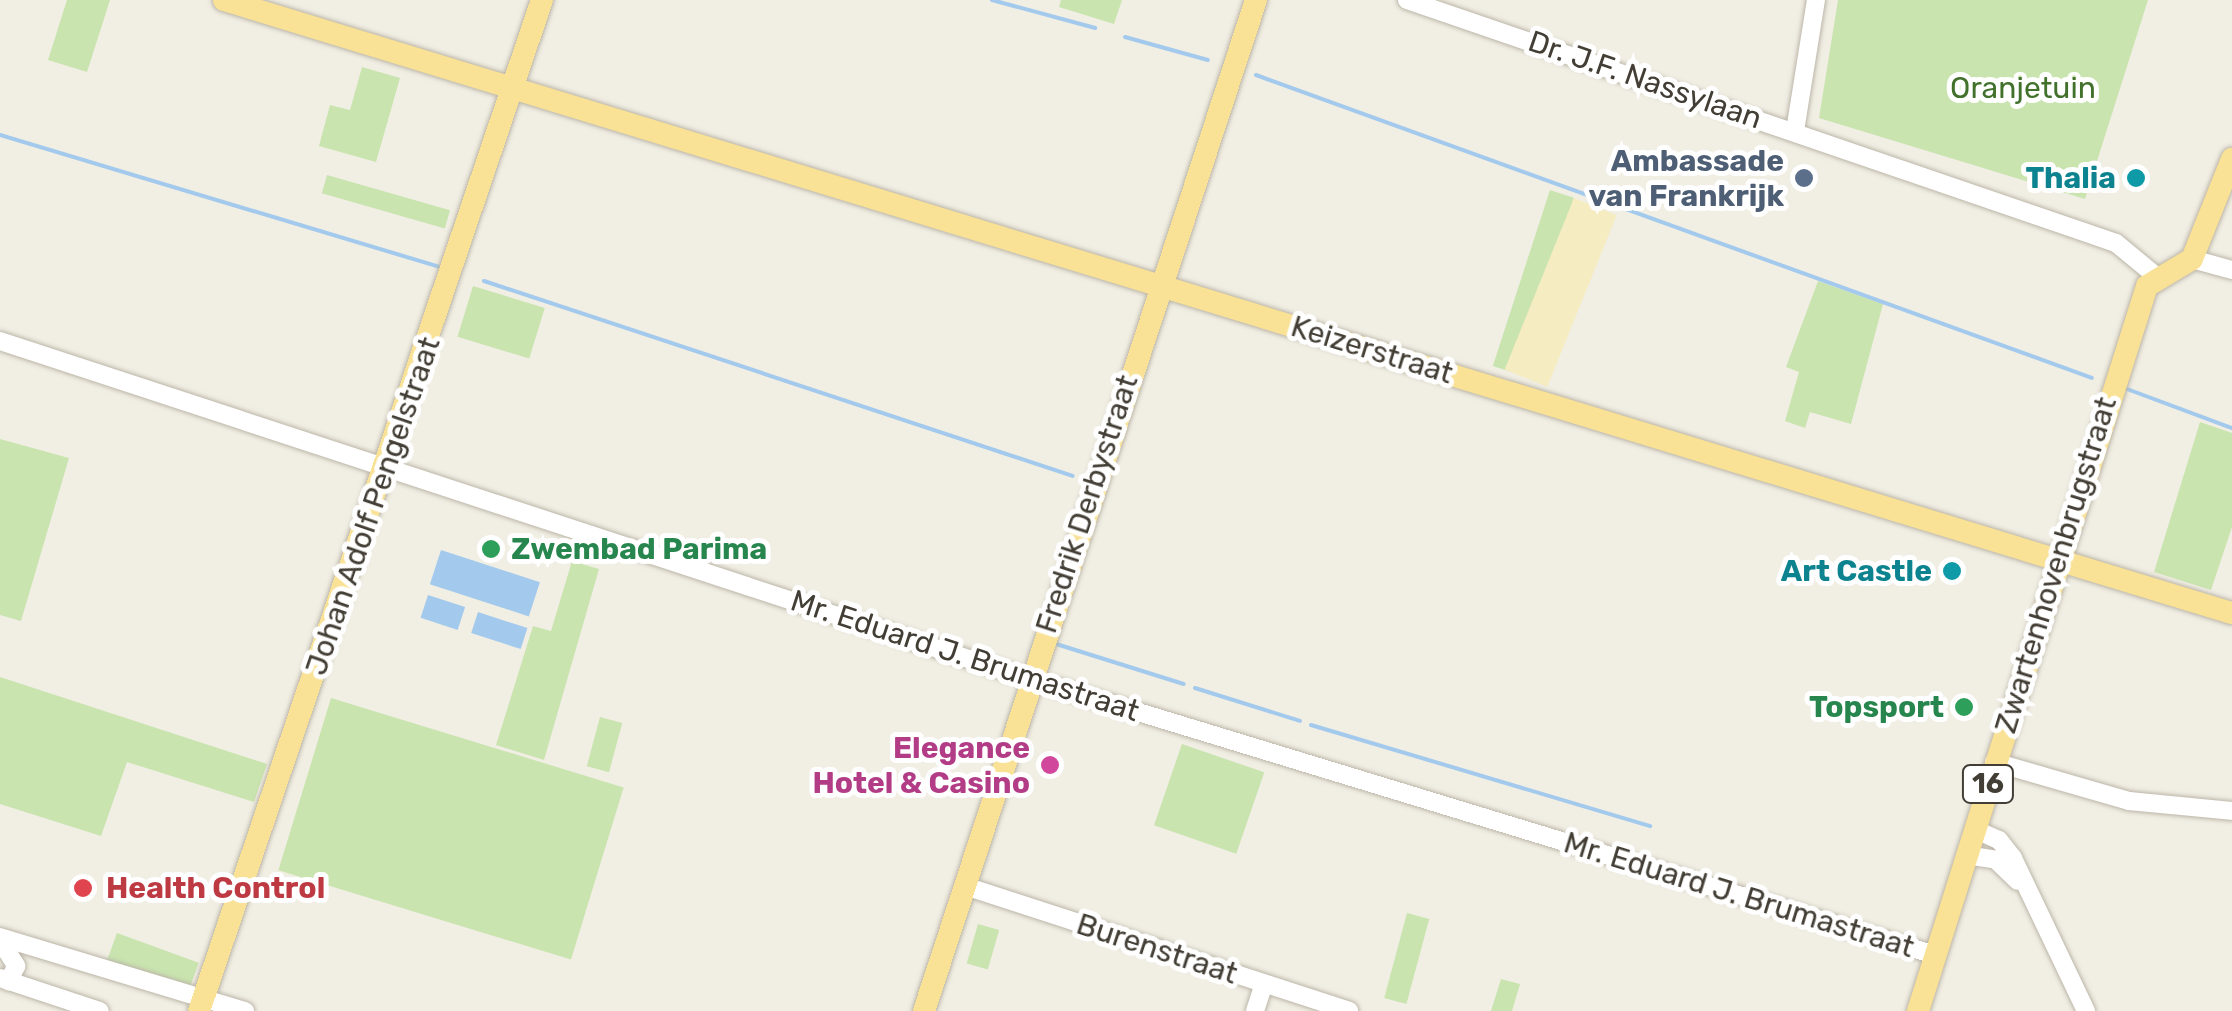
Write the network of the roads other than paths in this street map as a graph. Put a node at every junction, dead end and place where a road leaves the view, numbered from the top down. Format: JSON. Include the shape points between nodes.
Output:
{"nodes":[{"id":1,"x":224,"y":0,"type":"edge"},
{"id":2,"x":542,"y":0,"type":"edge"},
{"id":3,"x":1256,"y":0,"type":"edge"},
{"id":4,"x":1407,"y":0,"type":"edge"},
{"id":5,"x":1816,"y":0,"type":"edge"},
{"id":6,"x":513,"y":86,"type":"junction"},
{"id":7,"x":1796,"y":130,"type":"junction"},
{"id":8,"x":2232,"y":159,"type":"edge"},
{"id":9,"x":2192,"y":259,"type":"junction"},
{"id":10,"x":2232,"y":270,"type":"edge"},
{"id":11,"x":2156,"y":276,"type":"junction"},
{"id":12,"x":1158,"y":285,"type":"junction"},
{"id":13,"x":0,"y":342,"type":"edge"},
{"id":14,"x":388,"y":465,"type":"junction"},
{"id":15,"x":2058,"y":558,"type":"junction"},
{"id":16,"x":2232,"y":613,"type":"edge"},
{"id":17,"x":1030,"y":679,"type":"junction"},
{"id":18,"x":1994,"y":762,"type":"junction"},
{"id":19,"x":2232,"y":811,"type":"edge"},
{"id":20,"x":1974,"y":829,"type":"junction"},
{"id":21,"x":1966,"y":854,"type":"junction"},
{"id":22,"x":2019,"y":881,"type":"junction"},
{"id":23,"x":964,"y":886,"type":"junction"},
{"id":24,"x":0,"y":938,"type":"edge"},
{"id":25,"x":1935,"y":955,"type":"junction"},
{"id":26,"x":5,"y":980,"type":"edge"},
{"id":27,"x":1264,"y":984,"type":"junction"},
{"id":28,"x":201,"y":1005,"type":"edge"},
{"id":29,"x":100,"y":1011,"type":"edge"},
{"id":30,"x":245,"y":1011,"type":"edge"},
{"id":31,"x":924,"y":1011,"type":"edge"},
{"id":32,"x":1256,"y":1011,"type":"edge"},
{"id":33,"x":1349,"y":1011,"type":"edge"},
{"id":34,"x":1918,"y":1011,"type":"edge"},
{"id":35,"x":2086,"y":1011,"type":"edge"}],
"edges":[{"from":1,"to":6,"type":"main road","name":"Keizerstraat"},
{"from":2,"to":6,"type":"main road","name":"Johan Adolf Pengelstraat"},
{"from":3,"to":12,"type":"main road","name":"Fredrik Derbystraat"},
{"from":4,"to":7,"type":"street","name":"Dr. J.F. Nassylaan"},
{"from":5,"to":7,"type":"street"},
{"from":6,"to":12,"type":"main road","name":"Keizerstraat"},
{"from":6,"to":14,"type":"main road","name":"Johan Adolf Pengelstraat"},
{"from":7,"to":11,"type":"street","name":"Dr. J.F. Nassylaan","via":[[2116,243]]},
{"from":8,"to":9,"type":"main road"},
{"from":9,"to":10,"type":"street"},
{"from":9,"to":11,"type":"main road"},
{"from":11,"to":15,"type":"main road","name":"Zwartenhovenbrugstraat","number":"16","via":[[2110,389]]},
{"from":12,"to":15,"type":"main road","name":"Keizerstraat"},
{"from":12,"to":17,"type":"main road","name":"Fredrik Derbystraat"},
{"from":13,"to":14,"type":"street","name":"Mr. Eduard J. Brumastraat"},
{"from":14,"to":17,"type":"street","name":"Mr. Eduard J. Brumastraat"},
{"from":14,"to":28,"type":"main road","name":"Johan Adolf Pengelstraat"},
{"from":15,"to":16,"type":"main road","name":"Keizerstraat"},
{"from":15,"to":18,"type":"main road","name":"Zwartenhovenbrugstraat","number":"16"},
{"from":17,"to":23,"type":"main road","name":"Fredrik Derbystraat"},
{"from":17,"to":25,"type":"street","name":"Mr. Eduard J. Brumastraat"},
{"from":18,"to":19,"type":"street","via":[[2129,801]]},
{"from":18,"to":20,"type":"main road","name":"Zwartenhovenbrugstraat","number":"16"},
{"from":20,"to":21,"type":"main road","name":"Zwartenhovenbrugstraat","number":"16"},
{"from":20,"to":22,"type":"street","via":[[2003,844]]},
{"from":21,"to":22,"type":"street","via":[[1996,860]]},
{"from":21,"to":25,"type":"main road","name":"Zwartenhovenbrugstraat","number":"16"},
{"from":22,"to":35,"type":"street"},
{"from":23,"to":27,"type":"street","name":"Burenstraat"},
{"from":23,"to":31,"type":"main road","name":"Fredrik Derbystraat"},
{"from":24,"to":26,"type":"street","via":[[16,966]]},
{"from":24,"to":28,"type":"street"},
{"from":25,"to":34,"type":"main road","name":"Zwartenhovenbrugstraat","number":"16"},
{"from":26,"to":29,"type":"street"},
{"from":27,"to":32,"type":"street"},
{"from":27,"to":33,"type":"street","name":"Burenstraat"},
{"from":28,"to":30,"type":"street"}]}
